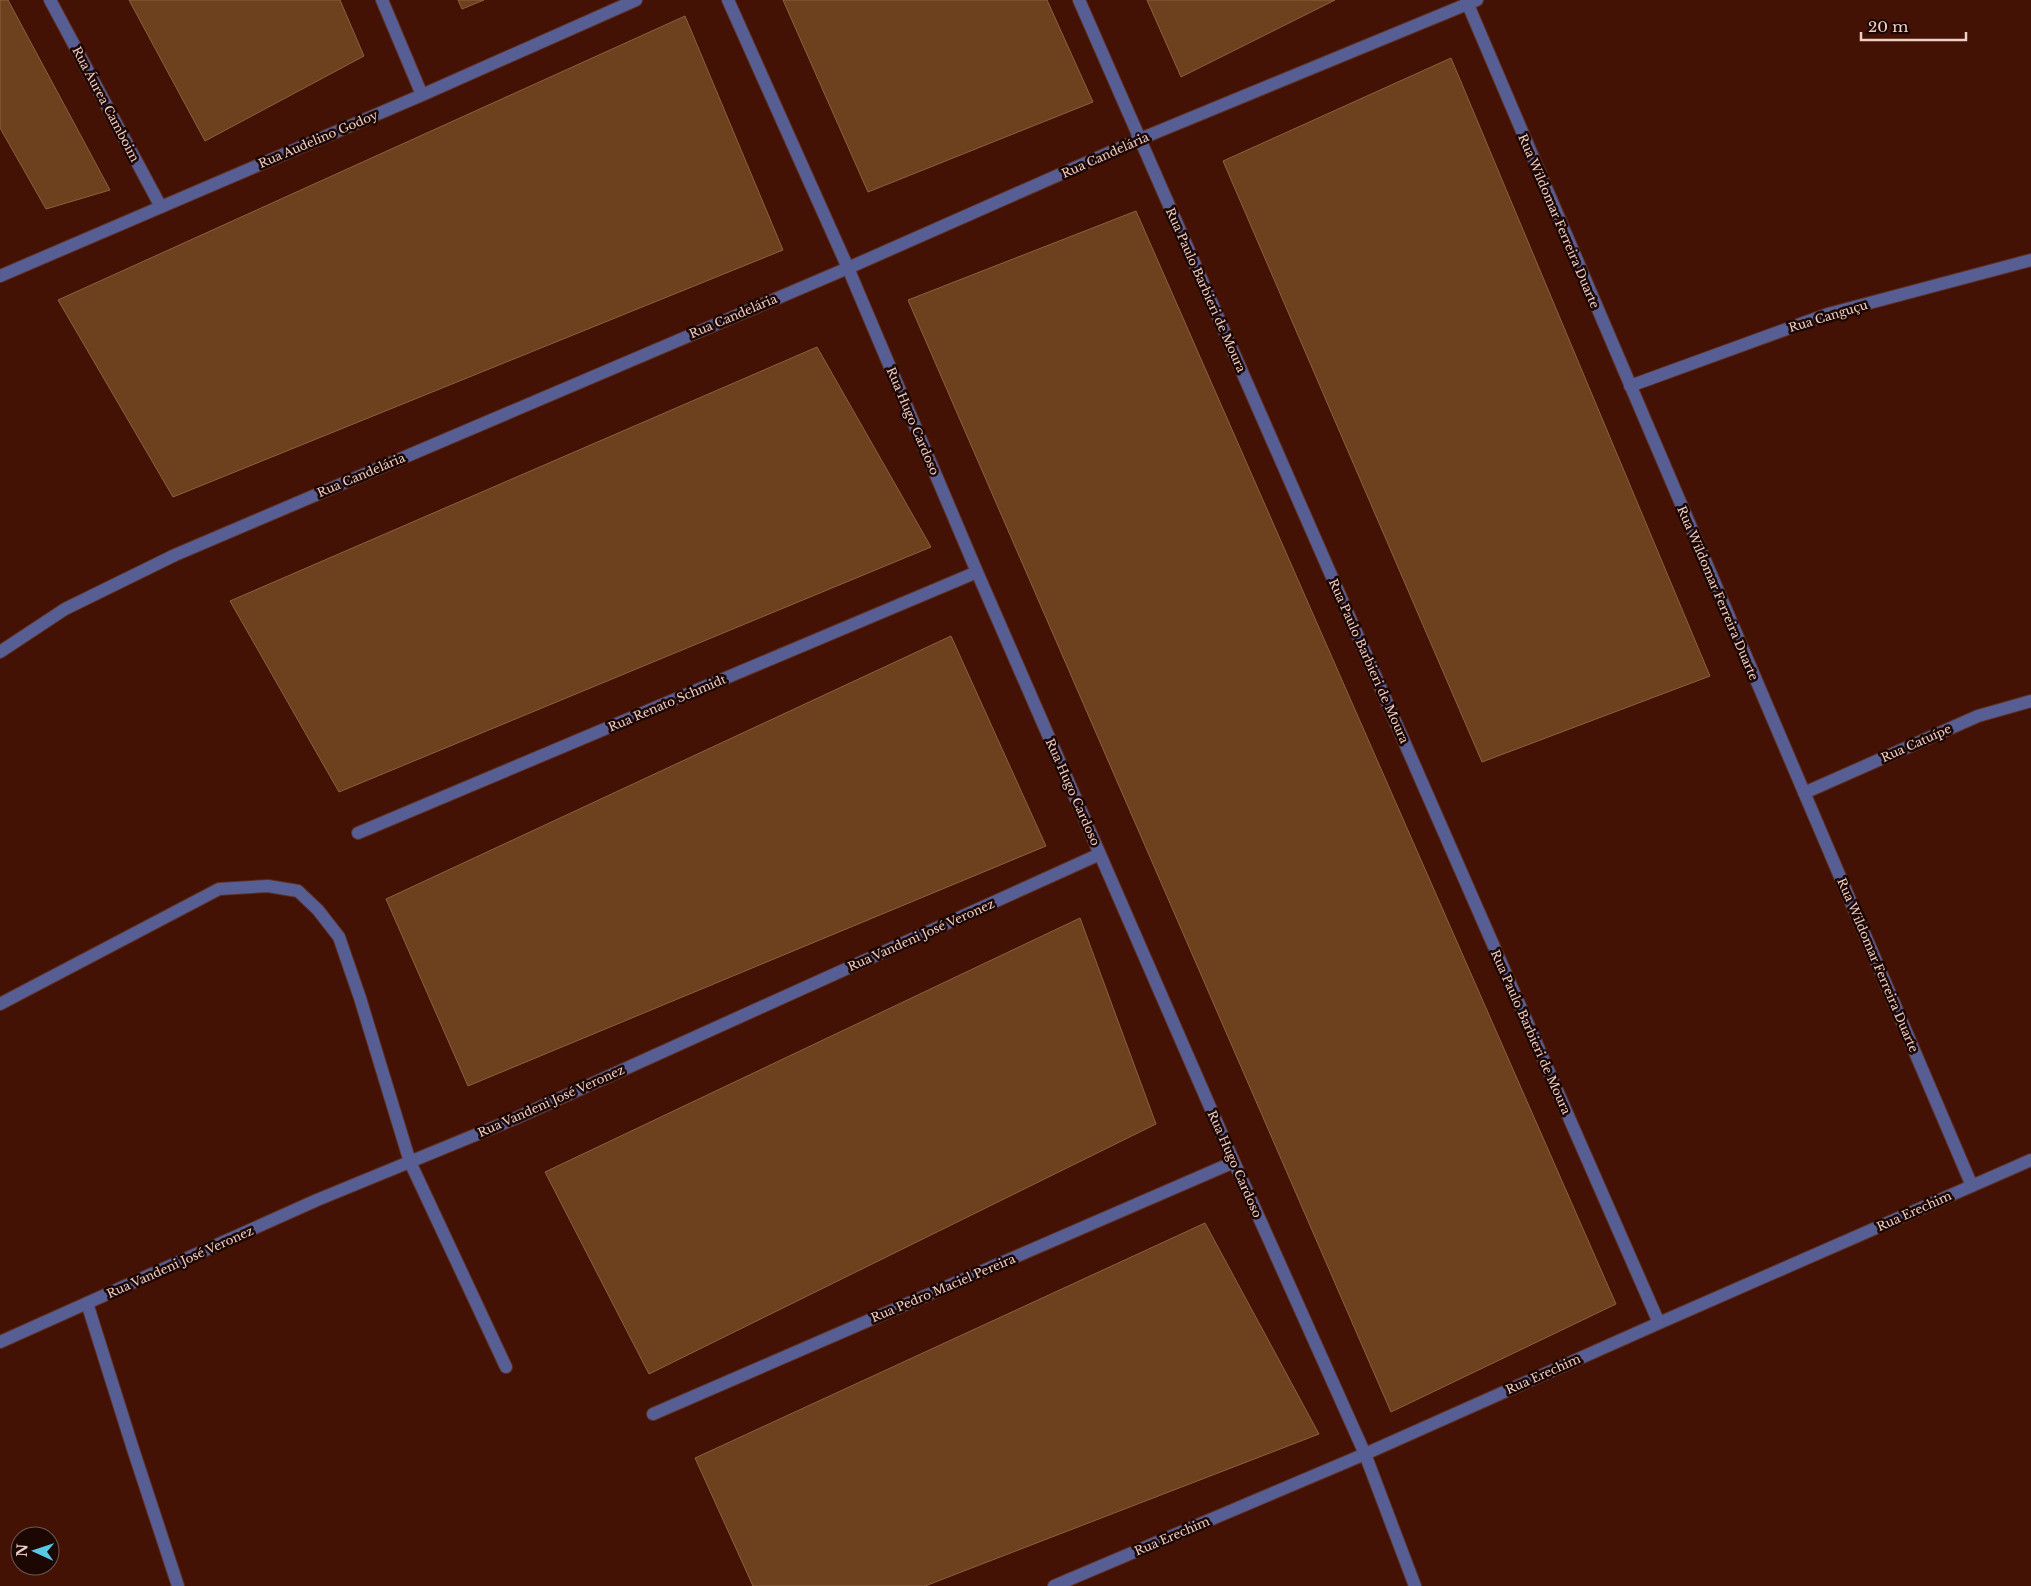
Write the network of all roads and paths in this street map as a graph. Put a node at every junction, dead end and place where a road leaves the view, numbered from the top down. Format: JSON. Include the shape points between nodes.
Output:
{"nodes":[{"id":1,"x":50,"y":0,"type":"edge"},
{"id":2,"x":382,"y":0,"type":"edge"},
{"id":3,"x":636,"y":0,"type":"edge"},
{"id":4,"x":728,"y":0,"type":"edge"},
{"id":5,"x":1079,"y":0,"type":"edge"},
{"id":6,"x":1470,"y":1,"type":"edge"},
{"id":7,"x":422,"y":95,"type":"junction"},
{"id":8,"x":1140,"y":139,"type":"junction"},
{"id":9,"x":161,"y":207,"type":"junction"},
{"id":10,"x":2031,"y":260,"type":"edge"},
{"id":11,"x":848,"y":268,"type":"junction"},
{"id":12,"x":0,"y":276,"type":"edge"},
{"id":13,"x":1630,"y":386,"type":"junction"},
{"id":14,"x":977,"y":572,"type":"junction"},
{"id":15,"x":0,"y":652,"type":"edge"},
{"id":16,"x":2031,"y":701,"type":"edge"},
{"id":17,"x":1804,"y":793,"type":"junction"},
{"id":18,"x":358,"y":833,"type":"dead end"},
{"id":19,"x":1100,"y":854,"type":"junction"},
{"id":20,"x":0,"y":1004,"type":"edge"},
{"id":21,"x":2031,"y":1160,"type":"edge"},
{"id":22,"x":410,"y":1162,"type":"junction"},
{"id":23,"x":1234,"y":1162,"type":"junction"},
{"id":24,"x":1972,"y":1186,"type":"junction"},
{"id":25,"x":87,"y":1303,"type":"junction"},
{"id":26,"x":1659,"y":1323,"type":"junction"},
{"id":27,"x":0,"y":1342,"type":"edge"},
{"id":28,"x":506,"y":1367,"type":"dead end"},
{"id":29,"x":653,"y":1414,"type":"dead end"},
{"id":30,"x":1365,"y":1454,"type":"junction"},
{"id":31,"x":178,"y":1586,"type":"edge"},
{"id":32,"x":1054,"y":1586,"type":"edge"},
{"id":33,"x":1415,"y":1586,"type":"edge"}],
"edges":[{"from":1,"to":9,"type":"street","name":"Rua Áurea Camboim"},
{"from":2,"to":7,"type":"street"},
{"from":3,"to":7,"type":"street","name":"Rua Audelino Godoy"},
{"from":4,"to":11,"type":"street","name":"Rua Hugo Cardoso"},
{"from":5,"to":8,"type":"street","name":"Rua Paulo Barbieri de Moura"},
{"from":6,"to":8,"type":"street","name":"Rua Candelária"},
{"from":6,"to":13,"type":"street","name":"Rua Wildomar Ferreira Duarte"},
{"from":7,"to":9,"type":"street","name":"Rua Audelino Godoy"},
{"from":8,"to":11,"type":"street","name":"Rua Candelária"},
{"from":8,"to":26,"type":"street","name":"Rua Paulo Barbieri de Moura"},
{"from":9,"to":12,"type":"street","name":"Rua Audelino Godoy"},
{"from":10,"to":13,"type":"street","name":"Rua Canguçu","via":[[1828,314]]},
{"from":11,"to":14,"type":"street","name":"Rua Hugo Cardoso"},
{"from":11,"to":15,"type":"street","name":"Rua Candelária","via":[[175,555],[64,609]]},
{"from":13,"to":17,"type":"street","name":"Rua Wildomar Ferreira Duarte"},
{"from":14,"to":18,"type":"street","name":"Rua Renato Schmidt"},
{"from":14,"to":19,"type":"street","name":"Rua Hugo Cardoso"},
{"from":16,"to":17,"type":"street","name":"Rua Catuípe","via":[[1978,716]]},
{"from":17,"to":24,"type":"street","name":"Rua Wildomar Ferreira Duarte"},
{"from":19,"to":22,"type":"street","name":"Rua Vandeni José Veronez","via":[[514,1119]]},
{"from":19,"to":23,"type":"street","name":"Rua Hugo Cardoso"},
{"from":20,"to":22,"type":"street","via":[[219,889],[268,886],[298,891],[339,937]]},
{"from":21,"to":24,"type":"street","name":"Rua Erechim"},
{"from":22,"to":25,"type":"street","name":"Rua Vandeni José Veronez"},
{"from":22,"to":28,"type":"street"},
{"from":23,"to":29,"type":"street","name":"Rua Pedro Maciel Pereira"},
{"from":23,"to":30,"type":"street","name":"Rua Hugo Cardoso"},
{"from":24,"to":26,"type":"street","name":"Rua Erechim"},
{"from":25,"to":27,"type":"street","name":"Rua Vandeni José Veronez"},
{"from":25,"to":31,"type":"street"},
{"from":26,"to":30,"type":"street","name":"Rua Erechim"},
{"from":30,"to":32,"type":"street","name":"Rua Erechim"},
{"from":30,"to":33,"type":"street","name":"Rua Hugo Cardoso"}]}
